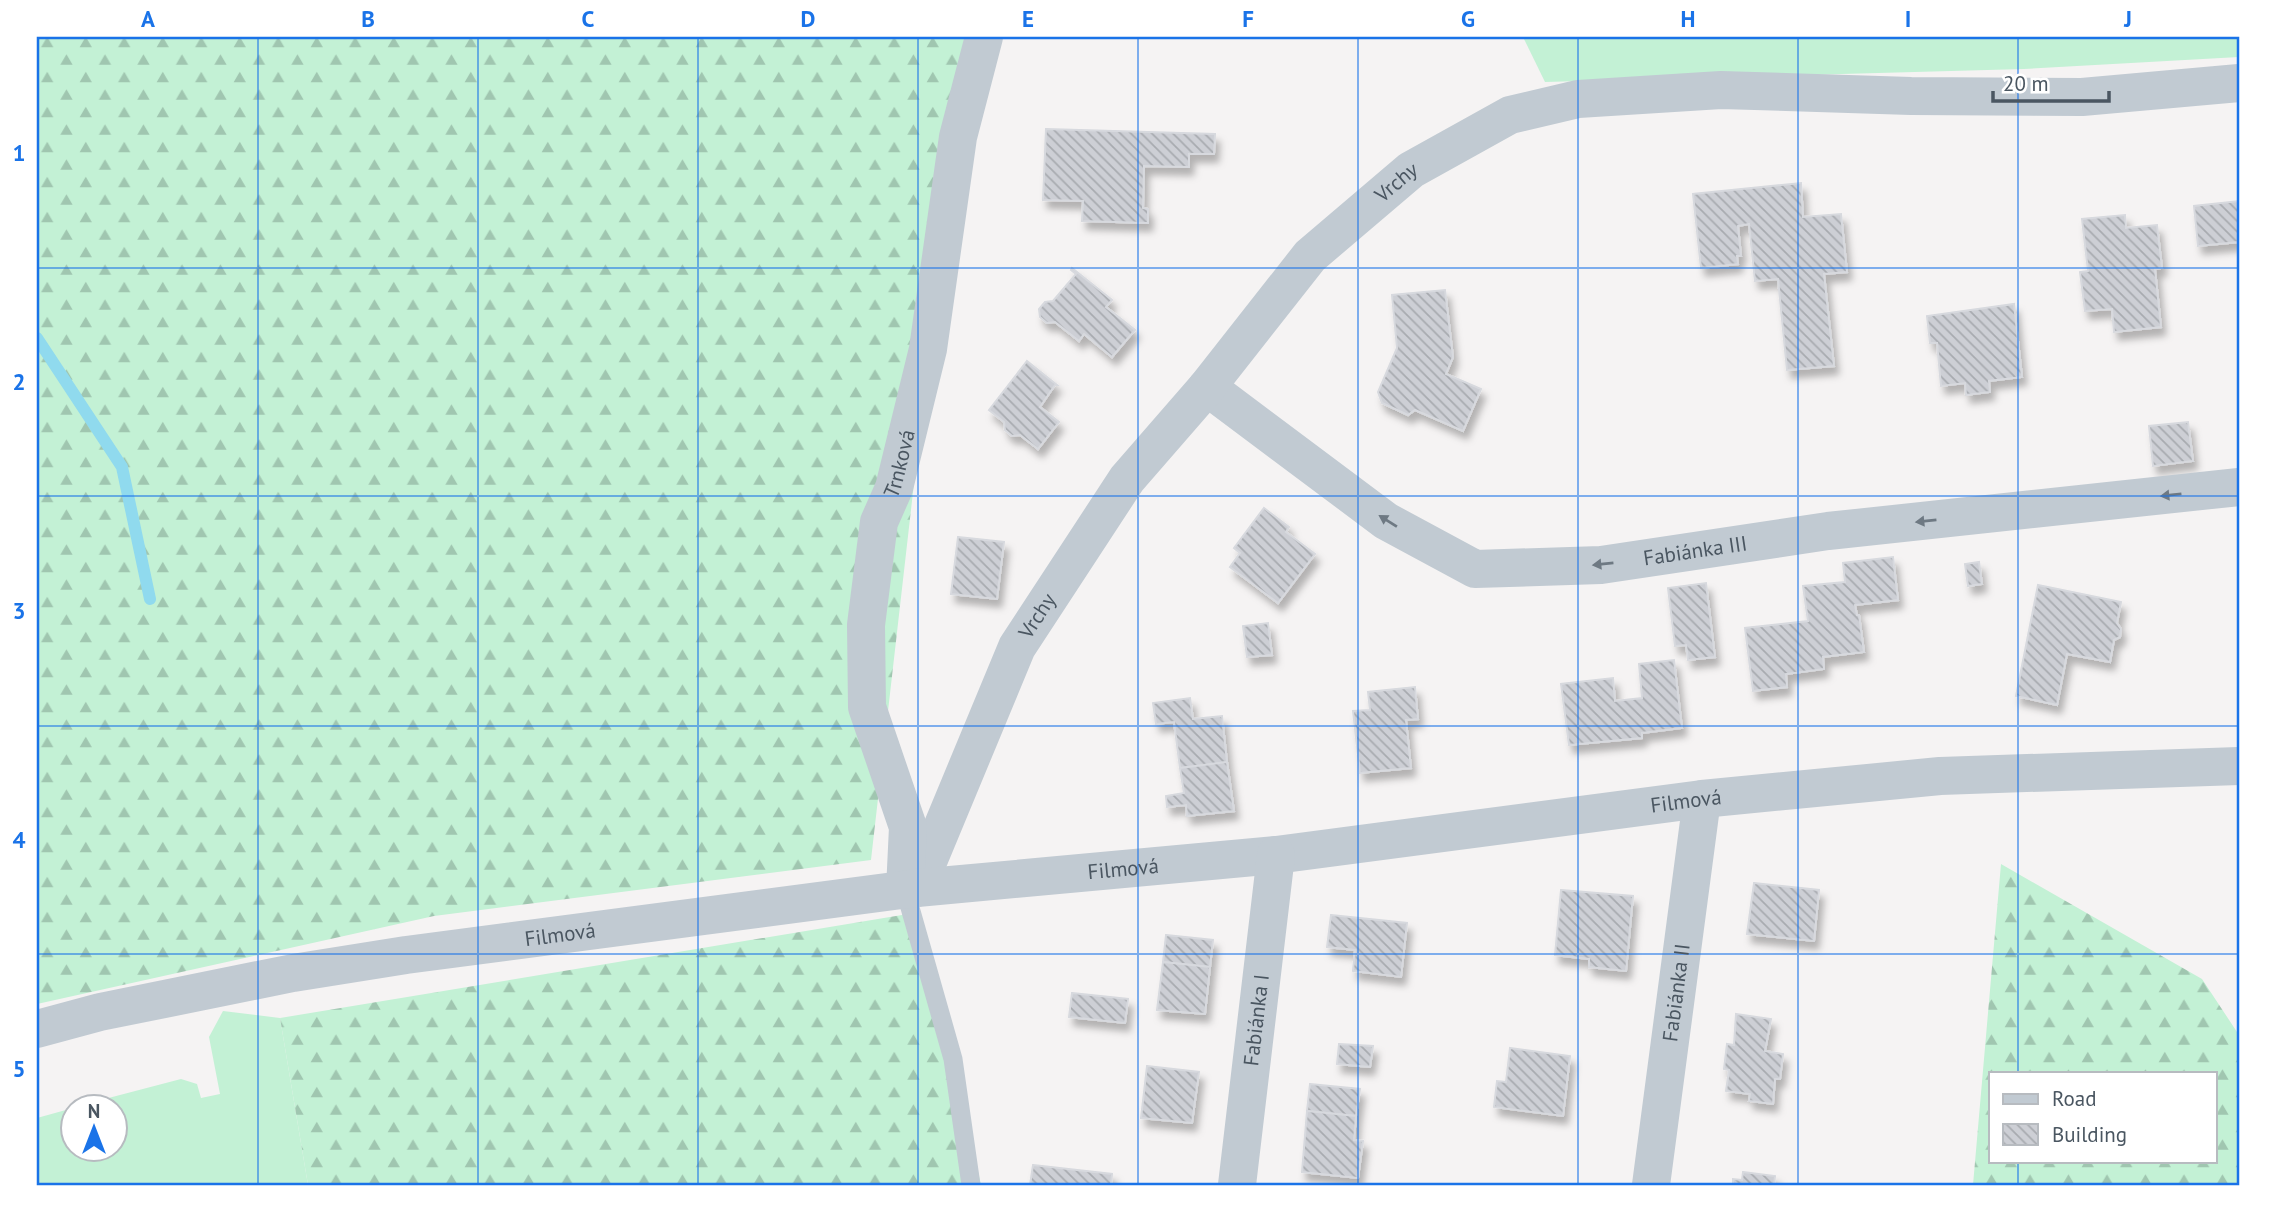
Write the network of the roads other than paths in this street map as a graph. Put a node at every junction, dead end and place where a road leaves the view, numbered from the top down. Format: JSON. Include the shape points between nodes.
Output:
{"nodes":[{"id":1,"x":984,"y":37,"type":"edge"},
{"id":2,"x":2239,"y":83,"type":"edge"},
{"id":3,"x":1207,"y":387,"type":"junction"},
{"id":4,"x":2239,"y":487,"type":"edge"},
{"id":5,"x":2232,"y":771,"type":"edge"},
{"id":6,"x":1702,"y":799,"type":"junction"},
{"id":7,"x":1276,"y":855,"type":"junction"},
{"id":8,"x":911,"y":889,"type":"junction"},
{"id":9,"x":37,"y":1029,"type":"edge"},
{"id":10,"x":971,"y":1185,"type":"edge"},
{"id":11,"x":1237,"y":1185,"type":"edge"},
{"id":12,"x":1651,"y":1185,"type":"edge"}],
"edges":[{"from":1,"to":8,"type":"street","name":"Trnková","via":[[958,137],[928,349],[894,488],[879,522],[866,625],[867,707],[908,827]]},
{"from":2,"to":3,"type":"street","name":"Vrchy","via":[[2082,97],[1721,90],[1578,99],[1510,115],[1411,170],[1310,256]]},
{"from":4,"to":3,"type":"street","name":"Fabiánka III","one_way":true,"via":[[1828,531],[1601,565],[1475,569],[1386,521]]},
{"from":3,"to":8,"type":"street","name":"Vrchy","via":[[1127,479],[1017,647]]},
{"from":5,"to":6,"type":"street","name":"Filmová","via":[[1940,776]]},
{"from":6,"to":7,"type":"street","name":"Filmová"},
{"from":6,"to":12,"type":"street","name":"Fabiánka II"},
{"from":7,"to":8,"type":"street","name":"Filmová"},
{"from":7,"to":11,"type":"street","name":"Fabiánka I"},
{"from":8,"to":9,"type":"street","name":"Filmová","via":[[293,973]]},
{"from":8,"to":10,"type":"lane","via":[[953,1059]]}]}
